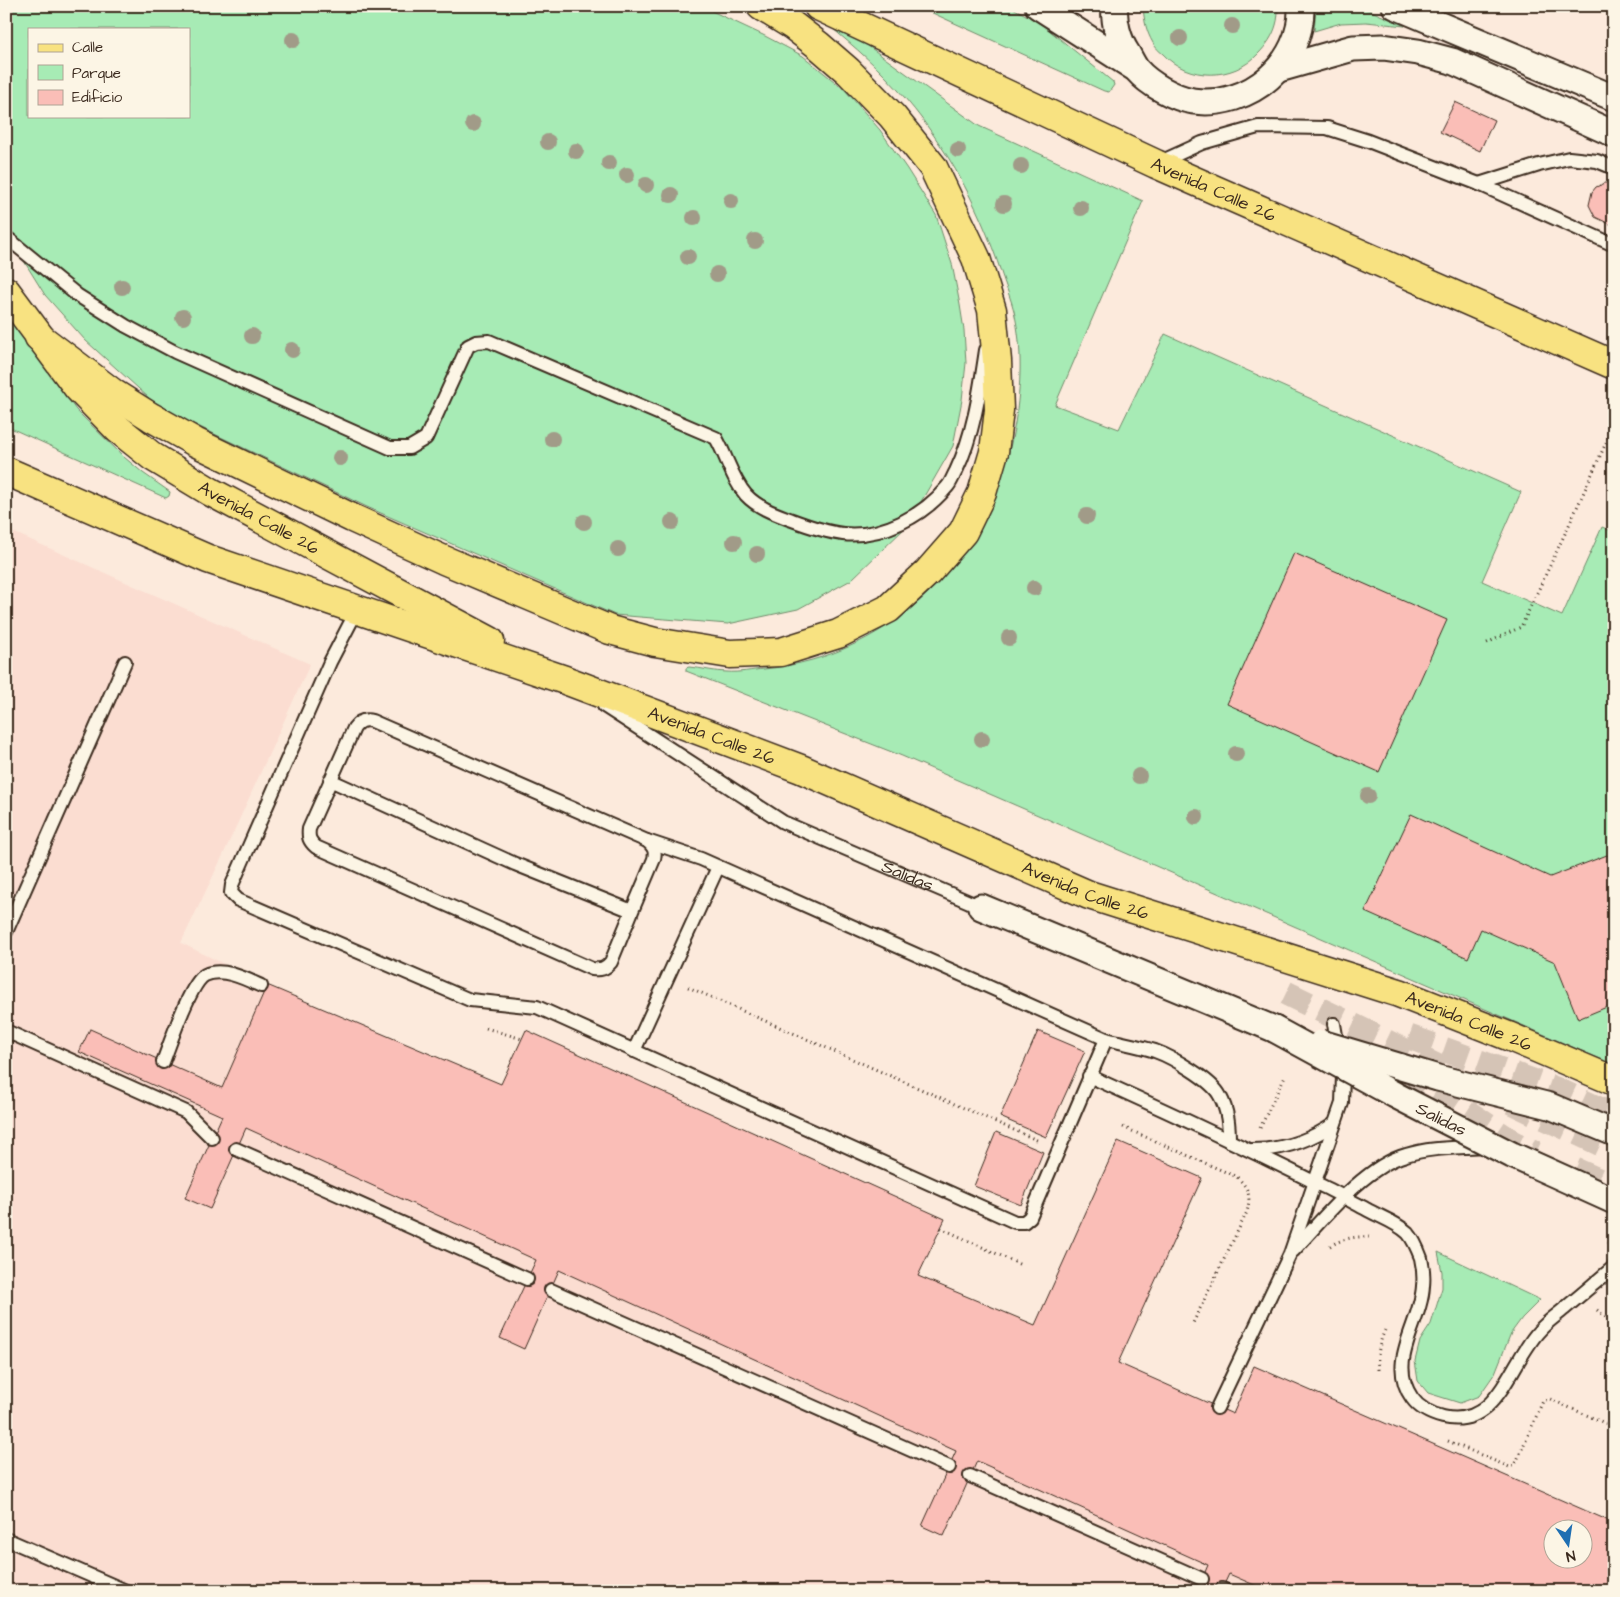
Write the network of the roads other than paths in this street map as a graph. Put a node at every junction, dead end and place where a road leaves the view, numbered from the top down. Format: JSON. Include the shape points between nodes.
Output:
{"nodes":[{"id":1,"x":761,"y":6,"type":"edge"},
{"id":2,"x":818,"y":6,"type":"edge"},
{"id":3,"x":1038,"y":6,"type":"edge"},
{"id":4,"x":1115,"y":6,"type":"edge"},
{"id":5,"x":1301,"y":6,"type":"edge"},
{"id":6,"x":1395,"y":6,"type":"edge"},
{"id":7,"x":1280,"y":69,"type":"junction"},
{"id":8,"x":1137,"y":70,"type":"junction"},
{"id":9,"x":1614,"y":98,"type":"edge"},
{"id":10,"x":1614,"y":134,"type":"edge"},
{"id":11,"x":1156,"y":164,"type":"junction"},
{"id":12,"x":1614,"y":168,"type":"edge"},
{"id":13,"x":1480,"y":184,"type":"junction"},
{"id":14,"x":6,"y":237,"type":"edge"},
{"id":15,"x":1614,"y":245,"type":"edge"},
{"id":16,"x":6,"y":291,"type":"edge"},
{"id":17,"x":992,"y":310,"type":"junction"},
{"id":18,"x":39,"y":337,"type":"junction"},
{"id":19,"x":1614,"y":365,"type":"edge"},
{"id":20,"x":6,"y":471,"type":"edge"},
{"id":21,"x":357,"y":610,"type":"junction"},
{"id":22,"x":125,"y":662,"type":"dead end"},
{"id":23,"x":565,"y":680,"type":"junction"},
{"id":24,"x":330,"y":780,"type":"junction"},
{"id":25,"x":647,"y":841,"type":"junction"},
{"id":26,"x":718,"y":866,"type":"junction"},
{"id":27,"x":981,"y":907,"type":"joint"},
{"id":28,"x":632,"y":911,"type":"junction"},
{"id":29,"x":6,"y":932,"type":"edge"},
{"id":30,"x":261,"y":986,"type":"dead end"},
{"id":31,"x":1334,"y":1024,"type":"dead end"},
{"id":32,"x":1274,"y":1029,"type":"junction"},
{"id":33,"x":6,"y":1031,"type":"edge"},
{"id":34,"x":1106,"y":1039,"type":"junction"},
{"id":35,"x":634,"y":1051,"type":"junction"},
{"id":36,"x":163,"y":1062,"type":"dead end"},
{"id":37,"x":1089,"y":1076,"type":"junction"},
{"id":38,"x":1614,"y":1081,"type":"edge"},
{"id":39,"x":1334,"y":1124,"type":"junction"},
{"id":40,"x":1614,"y":1133,"type":"edge"},
{"id":41,"x":212,"y":1138,"type":"dead end"},
{"id":42,"x":1229,"y":1141,"type":"junction"},
{"id":43,"x":1514,"y":1143,"type":"dead end"},
{"id":44,"x":236,"y":1149,"type":"dead end"},
{"id":45,"x":1250,"y":1150,"type":"junction"},
{"id":46,"x":1314,"y":1182,"type":"junction"},
{"id":47,"x":1344,"y":1197,"type":"junction"},
{"id":48,"x":1614,"y":1201,"type":"edge"},
{"id":49,"x":1290,"y":1254,"type":"junction"},
{"id":50,"x":1614,"y":1267,"type":"edge"},
{"id":51,"x":527,"y":1279,"type":"dead end"},
{"id":52,"x":551,"y":1290,"type":"dead end"},
{"id":53,"x":1217,"y":1408,"type":"dead end"},
{"id":54,"x":949,"y":1467,"type":"dead end"},
{"id":55,"x":970,"y":1476,"type":"dead end"},
{"id":56,"x":6,"y":1539,"type":"edge"},
{"id":57,"x":1202,"y":1579,"type":"dead end"},
{"id":58,"x":126,"y":1591,"type":"edge"}],
"edges":[{"from":1,"to":17,"type":"main road","via":[[792,25],[848,71],[892,116],[934,167],[976,258]]},
{"from":2,"to":11,"type":"main road","name":"Avenida Calle 26"},
{"from":3,"to":8,"type":"street"},
{"from":4,"to":8,"type":"street","via":[[1121,43]]},
{"from":5,"to":7,"type":"street","via":[[1294,45]]},
{"from":6,"to":9,"type":"street"},
{"from":7,"to":8,"type":"street","via":[[1254,90],[1224,100],[1192,101],[1162,90]]},
{"from":7,"to":10,"type":"street","via":[[1353,48],[1382,47],[1418,52],[1452,61]]},
{"from":11,"to":13,"type":"lane","via":[[1202,143],[1258,127],[1327,128]]},
{"from":11,"to":19,"type":"main road","name":"Avenida Calle 26"},
{"from":12,"to":13,"type":"lane","via":[[1569,158]]},
{"from":13,"to":15,"type":"lane"},
{"from":14,"to":17,"type":"lane","via":[[77,295],[126,326],[175,352],[390,448],[409,448],[426,438],[468,346],[489,341],[716,438],[736,482],[747,497],[769,512],[810,527],[844,534],[873,533],[900,523],[925,508],[948,486],[964,454],[979,392]]},
{"from":16,"to":18,"type":"main road","name":"Avenida Calle 26"},
{"from":17,"to":18,"type":"main road","via":[[999,410],[994,452],[982,493],[963,532],[928,572],[888,609],[838,634],[781,652],[730,654],[655,642],[610,630],[368,526],[151,417],[113,393]]},
{"from":18,"to":23,"type":"main road","name":"Avenida Calle 26","via":[[98,410],[153,457],[212,492]]},
{"from":20,"to":21,"type":"main road","name":"Avenida Calle 26","via":[[208,559]]},
{"from":21,"to":23,"type":"main road","name":"Avenida Calle 26"},
{"from":21,"to":35,"type":"lane","via":[[326,671],[232,885],[232,893],[238,900],[470,1000],[537,1007]]},
{"from":22,"to":29,"type":"lane"},
{"from":23,"to":27,"type":"lane","name":"Salidas","via":[[783,822]]},
{"from":23,"to":38,"type":"main road","name":"Avenida Calle 26","via":[[800,769],[1089,895],[1399,993]]},
{"from":24,"to":25,"type":"lane","via":[[358,722],[372,721]]},
{"from":24,"to":28,"type":"lane","via":[[515,864]]},
{"from":24,"to":28,"type":"lane","via":[[309,829],[310,842],[316,847],[592,969],[606,968]]},
{"from":25,"to":26,"type":"lane"},
{"from":25,"to":28,"type":"lane","via":[[653,846],[654,859]]},
{"from":26,"to":34,"type":"lane"},
{"from":26,"to":35,"type":"lane"},
{"from":27,"to":32,"type":"street","name":"Salidas"},
{"from":30,"to":36,"type":"lane","via":[[226,974],[205,976],[190,994]]},
{"from":31,"to":39,"type":"lane","via":[[1343,1076],[1342,1103]]},
{"from":32,"to":40,"type":"street","name":"Salidas","bridge":true,"via":[[1438,1078],[1550,1106]]},
{"from":32,"to":48,"type":"street","name":"Salidas","bridge":true,"via":[[1486,1142]]},
{"from":33,"to":41,"type":"lane","via":[[151,1090],[186,1112]]},
{"from":34,"to":37,"type":"lane"},
{"from":34,"to":42,"type":"lane","via":[[1156,1052],[1208,1082],[1219,1095],[1229,1120]]},
{"from":35,"to":37,"type":"lane","via":[[1016,1222],[1030,1218]]},
{"from":37,"to":42,"type":"lane"},
{"from":39,"to":45,"type":"lane","via":[[1316,1136],[1292,1145]]},
{"from":39,"to":46,"type":"lane"},
{"from":42,"to":45,"type":"lane"},
{"from":43,"to":47,"type":"lane","via":[[1404,1155],[1388,1162]]},
{"from":44,"to":51,"type":"lane"},
{"from":45,"to":46,"type":"lane"},
{"from":46,"to":47,"type":"lane"},
{"from":46,"to":49,"type":"lane"},
{"from":47,"to":49,"type":"lane"},
{"from":47,"to":50,"type":"lane","via":[[1386,1218],[1408,1234],[1419,1250],[1423,1287],[1403,1359],[1403,1375],[1413,1400],[1436,1416],[1462,1418],[1476,1415],[1486,1408],[1540,1330]]},
{"from":49,"to":53,"type":"lane"},
{"from":52,"to":54,"type":"lane"},
{"from":55,"to":57,"type":"lane"},
{"from":56,"to":58,"type":"lane"}]}
